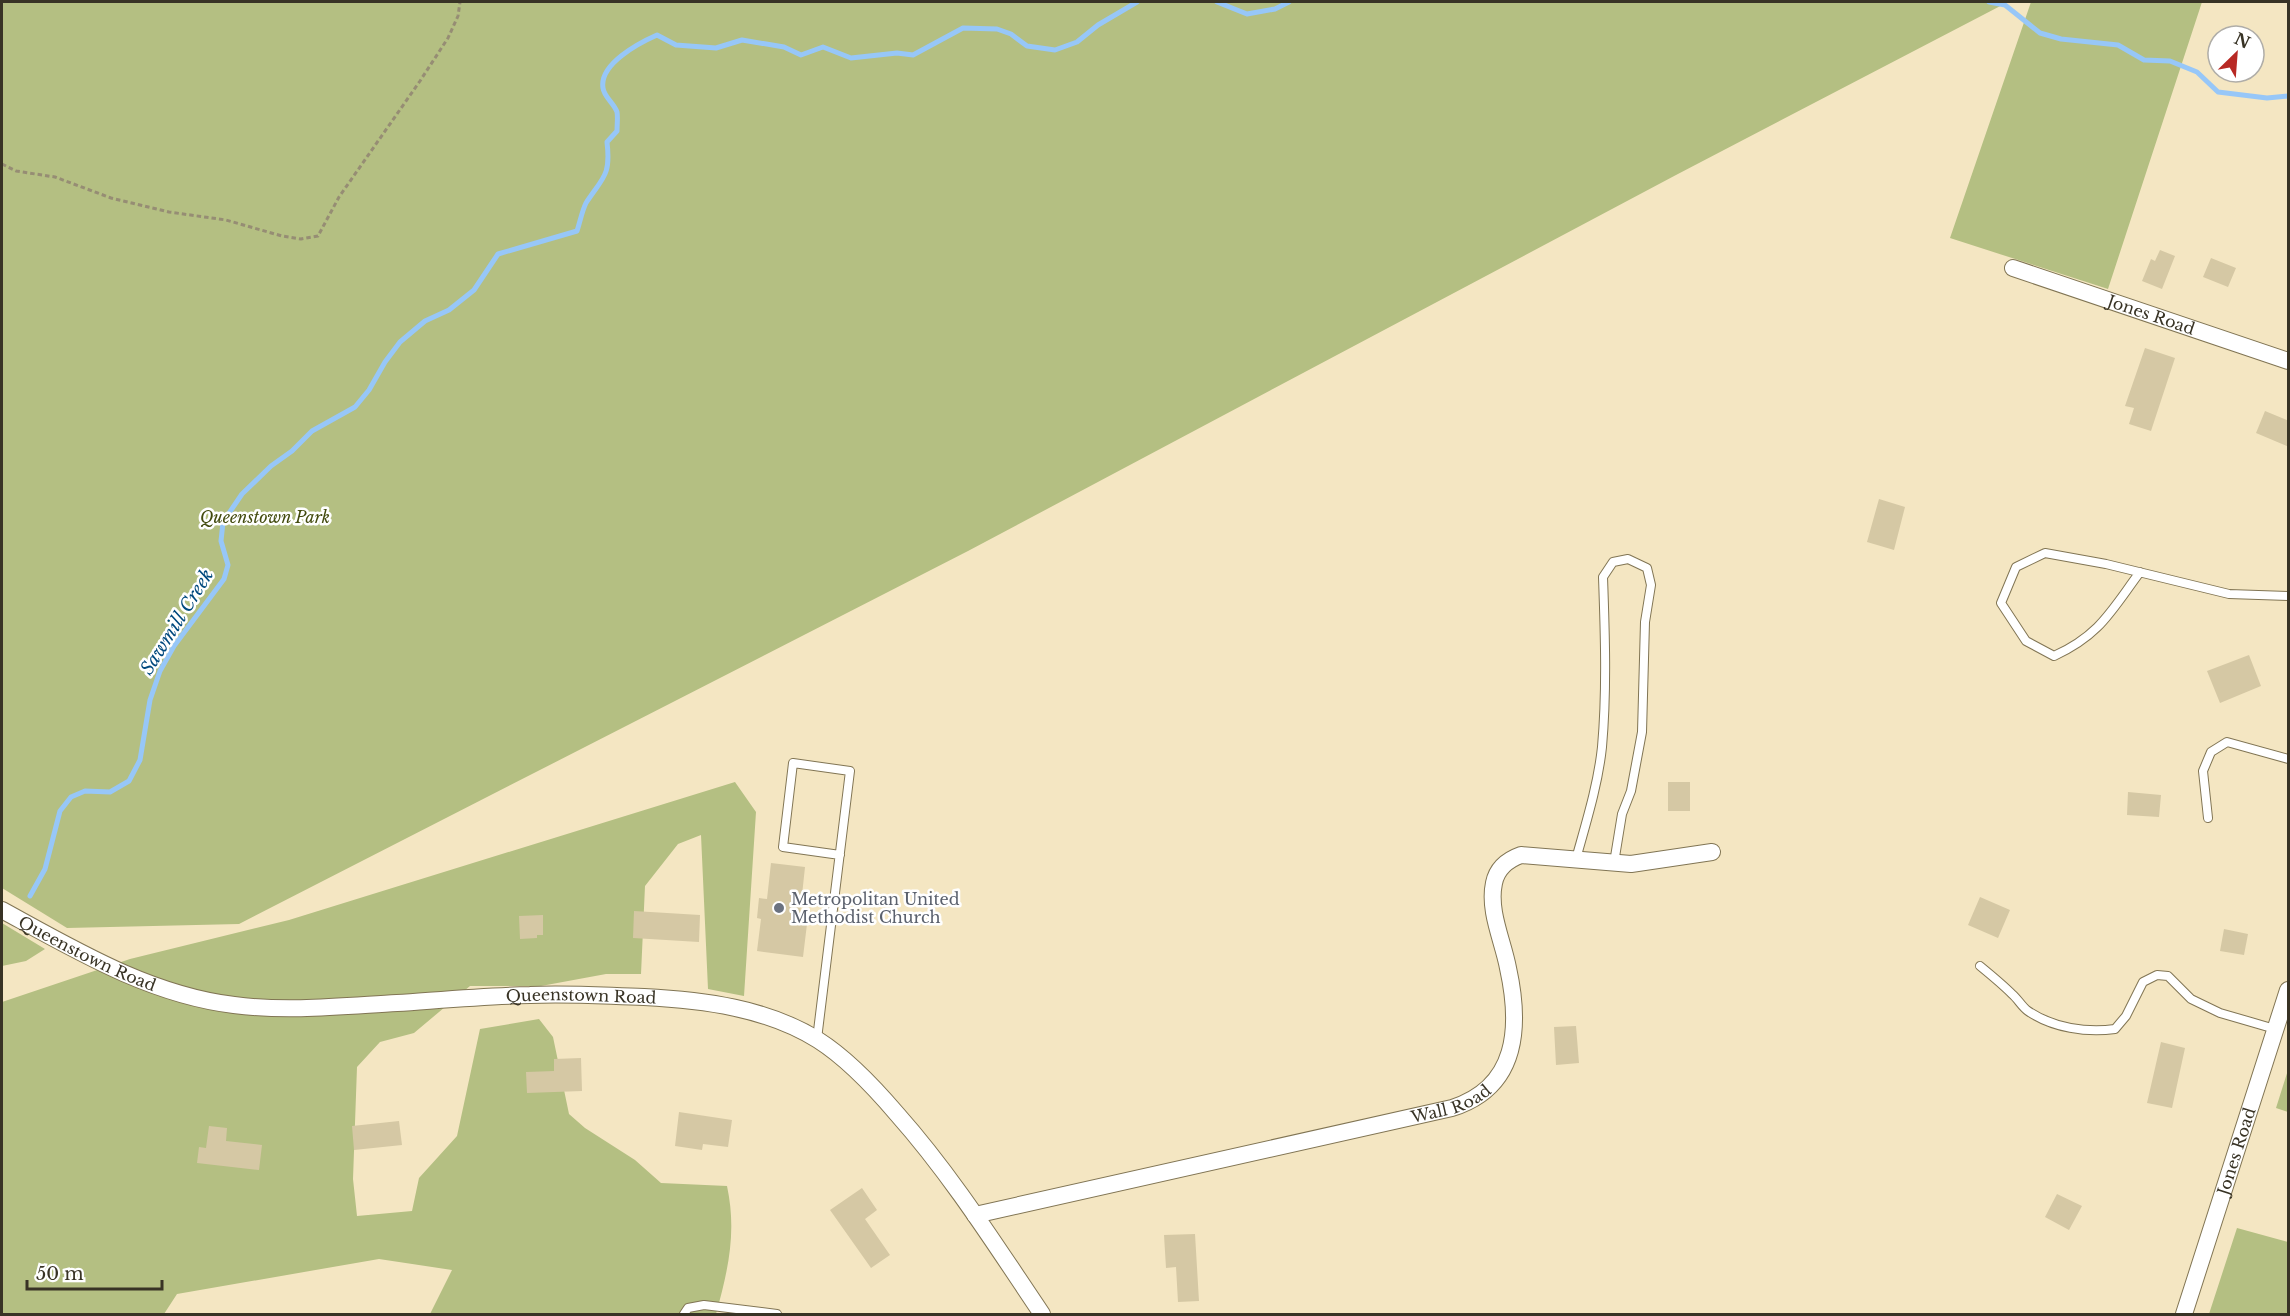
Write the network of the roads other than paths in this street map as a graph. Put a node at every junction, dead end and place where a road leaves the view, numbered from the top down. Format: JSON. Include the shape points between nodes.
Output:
{"nodes":[{"id":1,"x":2013,"y":268,"type":"dead end"},
{"id":2,"x":2289,"y":361,"type":"edge"},
{"id":3,"x":2140,"y":572,"type":"junction"},
{"id":4,"x":2289,"y":596,"type":"edge"},
{"id":5,"x":2289,"y":759,"type":"edge"},
{"id":6,"x":2208,"y":818,"type":"dead end"},
{"id":7,"x":1712,"y":852,"type":"dead end"},
{"id":8,"x":840,"y":855,"type":"junction"},
{"id":9,"x":1576,"y":859,"type":"junction"},
{"id":10,"x":1614,"y":862,"type":"junction"},
{"id":11,"x":2,"y":909,"type":"edge"},
{"id":12,"x":1980,"y":966,"type":"dead end"},
{"id":13,"x":2289,"y":990,"type":"edge"},
{"id":14,"x":2275,"y":1029,"type":"junction"},
{"id":15,"x":817,"y":1039,"type":"junction"},
{"id":16,"x":975,"y":1215,"type":"junction"},
{"id":17,"x":684,"y":1314,"type":"edge"},
{"id":18,"x":777,"y":1314,"type":"edge"},
{"id":19,"x":1042,"y":1314,"type":"edge"},
{"id":20,"x":2184,"y":1314,"type":"edge"}],
"edges":[{"from":1,"to":2,"type":"street","name":"Jones Road"},
{"from":3,"to":3,"type":"lane","via":[[2045,553],[2016,567],[2001,603],[2026,641],[2054,656],[2077,645],[2107,619]]},
{"from":3,"to":4,"type":"lane","via":[[2229,594]]},
{"from":5,"to":6,"type":"lane","via":[[2227,742],[2211,752],[2203,771]]},
{"from":7,"to":10,"type":"street","name":"Wall Road","via":[[1631,864]]},
{"from":8,"to":8,"type":"lane","via":[[850,771],[793,763],[783,847]]},
{"from":8,"to":15,"type":"lane"},
{"from":9,"to":10,"type":"street","name":"Wall Road"},
{"from":9,"to":10,"type":"lane","via":[[1601,749],[1603,577],[1613,562],[1628,559],[1647,568],[1651,585],[1645,622],[1642,732]]},
{"from":9,"to":16,"type":"street","name":"Wall Road","via":[[1521,855],[1499,870],[1493,898],[1509,969],[1514,1031],[1506,1066],[1471,1102]]},
{"from":11,"to":15,"type":"street","name":"Queenstown Road","via":[[137,979],[204,1001],[282,1007],[529,995],[658,998],[727,1006],[791,1026]]},
{"from":12,"to":14,"type":"lane","via":[[2028,1011],[2078,1029],[2115,1029],[2126,1016],[2142,982],[2157,975],[2168,976],[2191,999],[2220,1013]]},
{"from":13,"to":14,"type":"street","name":"Jones Road"},
{"from":14,"to":20,"type":"street","name":"Jones Road"},
{"from":15,"to":16,"type":"street","name":"Queenstown Road","via":[[846,1061],[887,1102],[925,1145]]},
{"from":16,"to":19,"type":"street","name":"Queenstown Road"},
{"from":17,"to":18,"type":"lane","via":[[688,1308],[704,1305]]}]}
